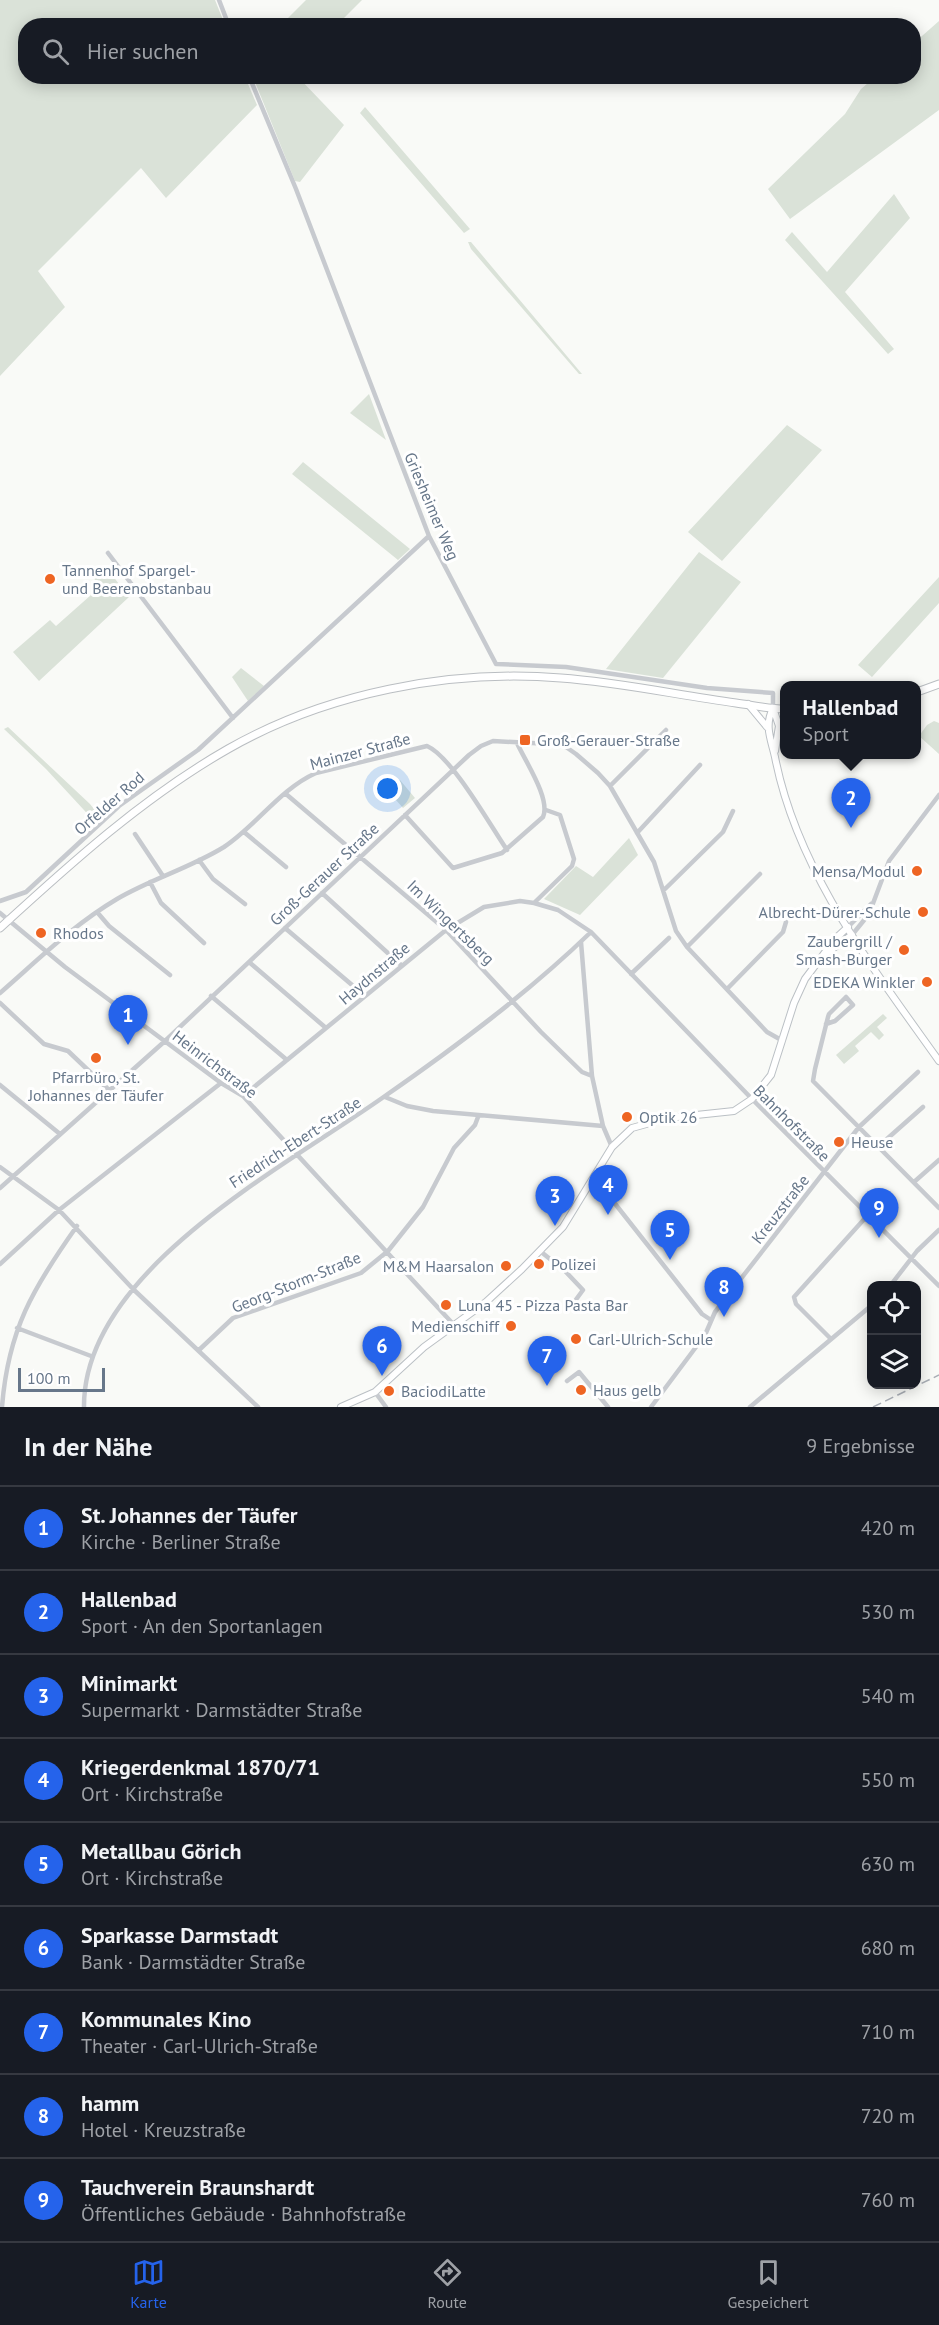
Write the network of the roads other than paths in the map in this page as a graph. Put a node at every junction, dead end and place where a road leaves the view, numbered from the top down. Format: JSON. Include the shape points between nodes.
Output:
{"nodes":[{"id":1,"x":219,"y":0,"type":"edge"},
{"id":2,"x":226,"y":18,"type":"edge"},
{"id":3,"x":252,"y":84,"type":"edge"},
{"id":4,"x":429,"y":536,"type":"junction"},
{"id":5,"x":108,"y":553,"type":"dead end"},
{"id":6,"x":939,"y":684,"type":"edge"},
{"id":7,"x":921,"y":691,"type":"edge"},
{"id":8,"x":748,"y":705,"type":"junction"},
{"id":9,"x":773,"y":708,"type":"junction"},
{"id":10,"x":780,"y":709,"type":"edge"},
{"id":11,"x":233,"y":718,"type":"junction"},
{"id":12,"x":779,"y":726,"type":"joint"},
{"id":13,"x":767,"y":727,"type":"junction"},
{"id":14,"x":666,"y":730,"type":"dead end"},
{"id":15,"x":517,"y":743,"type":"junction"},
{"id":16,"x":774,"y":754,"type":"junction"},
{"id":17,"x":700,"y":765,"type":"dead end"},
{"id":18,"x":453,"y":770,"type":"junction"},
{"id":19,"x":610,"y":786,"type":"junction"},
{"id":20,"x":286,"y":794,"type":"junction"},
{"id":21,"x":939,"y":795,"type":"edge"},
{"id":22,"x":546,"y":810,"type":"junction"},
{"id":23,"x":733,"y":811,"type":"dead end"},
{"id":24,"x":405,"y":815,"type":"junction"},
{"id":25,"x":244,"y":832,"type":"junction"},
{"id":26,"x":637,"y":833,"type":"junction"},
{"id":27,"x":135,"y":834,"type":"dead end"},
{"id":28,"x":507,"y":850,"type":"junction"},
{"id":29,"x":361,"y":855,"type":"junction"},
{"id":30,"x":199,"y":860,"type":"junction"},
{"id":31,"x":286,"y":867,"type":"dead end"},
{"id":32,"x":760,"y":874,"type":"dead end"},
{"id":33,"x":164,"y":876,"type":"junction"},
{"id":34,"x":150,"y":882,"type":"junction"},
{"id":35,"x":664,"y":889,"type":"junction"},
{"id":36,"x":322,"y":893,"type":"junction"},
{"id":37,"x":0,"y":901,"type":"edge"},
{"id":38,"x":873,"y":902,"type":"junction"},
{"id":39,"x":534,"y":903,"type":"junction"},
{"id":40,"x":245,"y":904,"type":"dead end"},
{"id":41,"x":97,"y":912,"type":"junction"},
{"id":42,"x":0,"y":913,"type":"edge"},
{"id":43,"x":786,"y":922,"type":"dead end"},
{"id":44,"x":11,"y":923,"type":"junction"},
{"id":45,"x":848,"y":927,"type":"junction"},
{"id":46,"x":285,"y":928,"type":"junction"},
{"id":47,"x":0,"y":929,"type":"edge"},
{"id":48,"x":446,"y":930,"type":"junction"},
{"id":49,"x":591,"y":932,"type":"junction"},
{"id":50,"x":852,"y":935,"type":"junction"},
{"id":51,"x":669,"y":938,"type":"dead end"},
{"id":52,"x":580,"y":942,"type":"junction"},
{"id":53,"x":204,"y":943,"type":"dead end"},
{"id":54,"x":687,"y":947,"type":"junction"},
{"id":55,"x":45,"y":952,"type":"junction"},
{"id":56,"x":820,"y":957,"type":"junction"},
{"id":57,"x":249,"y":962,"type":"junction"},
{"id":58,"x":401,"y":965,"type":"junction"},
{"id":59,"x":631,"y":974,"type":"junction"},
{"id":60,"x":170,"y":975,"type":"dead end"},
{"id":61,"x":728,"y":988,"type":"junction"},
{"id":62,"x":0,"y":993,"type":"edge"},
{"id":63,"x":211,"y":996,"type":"junction"},
{"id":64,"x":365,"y":996,"type":"junction"},
{"id":65,"x":513,"y":1001,"type":"junction"},
{"id":66,"x":0,"y":1003,"type":"edge"},
{"id":67,"x":826,"y":1024,"type":"junction"},
{"id":68,"x":326,"y":1028,"type":"junction"},
{"id":69,"x":165,"y":1041,"type":"junction"},
{"id":70,"x":783,"y":1041,"type":"junction"},
{"id":71,"x":287,"y":1060,"type":"junction"},
{"id":72,"x":939,"y":1060,"type":"edge"},
{"id":73,"x":918,"y":1072,"type":"dead end"},
{"id":74,"x":591,"y":1077,"type":"junction"},
{"id":75,"x":221,"y":1083,"type":"junction"},
{"id":76,"x":0,"y":1085,"type":"edge"},
{"id":77,"x":109,"y":1090,"type":"junction"},
{"id":78,"x":243,"y":1096,"type":"junction"},
{"id":79,"x":384,"y":1097,"type":"junction"},
{"id":80,"x":752,"y":1099,"type":"junction"},
{"id":81,"x":923,"y":1107,"type":"dead end"},
{"id":82,"x":478,"y":1117,"type":"junction"},
{"id":83,"x":603,"y":1126,"type":"junction"},
{"id":84,"x":860,"y":1127,"type":"junction"},
{"id":85,"x":60,"y":1134,"type":"junction"},
{"id":86,"x":612,"y":1146,"type":"junction"},
{"id":87,"x":879,"y":1146,"type":"junction"},
{"id":88,"x":296,"y":1156,"type":"junction"},
{"id":89,"x":939,"y":1160,"type":"edge"},
{"id":90,"x":0,"y":1167,"type":"edge"},
{"id":91,"x":825,"y":1173,"type":"junction"},
{"id":92,"x":13,"y":1176,"type":"junction"},
{"id":93,"x":594,"y":1177,"type":"junction"},
{"id":94,"x":914,"y":1182,"type":"junction"},
{"id":95,"x":0,"y":1188,"type":"edge"},
{"id":96,"x":939,"y":1208,"type":"edge"},
{"id":97,"x":59,"y":1210,"type":"junction"},
{"id":98,"x":867,"y":1216,"type":"junction"},
{"id":99,"x":77,"y":1226,"type":"junction"},
{"id":100,"x":939,"y":1230,"type":"edge"},
{"id":101,"x":388,"y":1251,"type":"junction"},
{"id":102,"x":540,"y":1251,"type":"junction"},
{"id":103,"x":911,"y":1260,"type":"junction"},
{"id":104,"x":0,"y":1264,"type":"edge"},
{"id":105,"x":894,"y":1281,"type":"edge"},
{"id":106,"x":939,"y":1286,"type":"edge"},
{"id":107,"x":133,"y":1289,"type":"junction"},
{"id":108,"x":572,"y":1305,"type":"dead end"},
{"id":109,"x":867,"y":1309,"type":"edge"},
{"id":110,"x":711,"y":1320,"type":"junction"},
{"id":111,"x":454,"y":1325,"type":"junction"},
{"id":112,"x":16,"y":1328,"type":"junction"},
{"id":113,"x":830,"y":1338,"type":"junction"},
{"id":114,"x":199,"y":1350,"type":"junction"},
{"id":115,"x":91,"y":1356,"type":"junction"},
{"id":116,"x":567,"y":1381,"type":"dead end"},
{"id":117,"x":375,"y":1392,"type":"junction"},
{"id":118,"x":2,"y":1407,"type":"edge"},
{"id":119,"x":84,"y":1407,"type":"edge"},
{"id":120,"x":258,"y":1407,"type":"edge"},
{"id":121,"x":341,"y":1407,"type":"edge"},
{"id":122,"x":386,"y":1407,"type":"edge"},
{"id":123,"x":608,"y":1407,"type":"edge"},
{"id":124,"x":651,"y":1407,"type":"edge"},
{"id":125,"x":750,"y":1407,"type":"edge"}],
"edges":[{"from":1,"to":2,"type":"street"},
{"from":3,"to":4,"type":"street","name":"Griesheimer Weg"},
{"from":4,"to":9,"type":"street","name":"Griesheimer Weg","via":[[496,664],[566,668],[773,693]]},
{"from":4,"to":11,"type":"street","name":"Orfelder Rod"},
{"from":5,"to":11,"type":"street"},
{"from":6,"to":7,"type":"main road"},
{"from":8,"to":9,"type":"main road"},
{"from":8,"to":13,"type":"street"},
{"from":8,"to":44,"type":"main road","via":[[583,680],[527,676],[428,683],[353,699],[244,741],[174,783],[109,833]]},
{"from":9,"to":10,"type":"main road"},
{"from":9,"to":12,"type":"street"},
{"from":9,"to":13,"type":"street"},
{"from":11,"to":37,"type":"street","name":"Orfelder Rod","via":[[198,750],[119,806],[26,892]]},
{"from":12,"to":16,"type":"street"},
{"from":13,"to":16,"type":"street"},
{"from":14,"to":19,"type":"street"},
{"from":15,"to":18,"type":"street","name":"Groß-Gerauer Straße","via":[[493,741],[481,746]]},
{"from":15,"to":19,"type":"street","name":"Groß-Gerauer Straße","via":[[566,747]]},
{"from":15,"to":22,"type":"street"},
{"from":16,"to":45,"type":"street","via":[[799,834]]},
{"from":17,"to":26,"type":"street"},
{"from":18,"to":20,"type":"street","name":"Mainzer Straße","via":[[427,746],[316,773]]},
{"from":18,"to":24,"type":"street","name":"Groß-Gerauer Straße"},
{"from":18,"to":28,"type":"street","name":"Mainzer Straße"},
{"from":19,"to":26,"type":"street","name":"Groß-Gerauer Straße"},
{"from":20,"to":25,"type":"street","name":"Mainzer Straße"},
{"from":20,"to":29,"type":"street","name":"Im Wingertsberg"},
{"from":21,"to":38,"type":"street","via":[[889,861]]},
{"from":22,"to":28,"type":"street"},
{"from":22,"to":39,"type":"street","via":[[560,815],[574,859],[572,866]]},
{"from":23,"to":35,"type":"street","via":[[723,832]]},
{"from":24,"to":28,"type":"street","via":[[453,868]]},
{"from":24,"to":29,"type":"street","name":"Groß-Gerauer Straße"},
{"from":25,"to":30,"type":"street","name":"Mainzer Straße"},
{"from":25,"to":31,"type":"street"},
{"from":26,"to":35,"type":"street","name":"Groß-Gerauer Straße"},
{"from":27,"to":33,"type":"street"},
{"from":29,"to":36,"type":"street","name":"Groß-Gerauer Straße"},
{"from":29,"to":48,"type":"street","name":"Im Wingertsberg"},
{"from":30,"to":33,"type":"street","name":"Mainzer Straße"},
{"from":30,"to":40,"type":"street","via":[[213,879]]},
{"from":32,"to":54,"type":"street"},
{"from":33,"to":34,"type":"street","name":"Mainzer Straße"},
{"from":34,"to":41,"type":"street","name":"Mainzer Straße"},
{"from":34,"to":53,"type":"street","via":[[161,903]]},
{"from":35,"to":54,"type":"street","name":"Groß-Gerauer Straße","via":[[676,931]]},
{"from":36,"to":46,"type":"street","name":"Groß-Gerauer Straße"},
{"from":36,"to":58,"type":"street"},
{"from":38,"to":45,"type":"street"},
{"from":38,"to":50,"type":"street","via":[[862,925]]},
{"from":39,"to":48,"type":"street","name":"Haydnstraße","via":[[520,901],[484,907]]},
{"from":39,"to":49,"type":"street","name":"Haydnstraße","via":[[558,910]]},
{"from":41,"to":55,"type":"street","name":"Mainzer Straße"},
{"from":41,"to":60,"type":"street"},
{"from":42,"to":44,"type":"street"},
{"from":43,"to":61,"type":"street","via":[[783,932]]},
{"from":44,"to":47,"type":"main road"},
{"from":44,"to":55,"type":"street","name":"Heinrichstraße"},
{"from":45,"to":50,"type":"street"},
{"from":45,"to":56,"type":"street"},
{"from":46,"to":57,"type":"street","name":"Groß-Gerauer Straße"},
{"from":46,"to":64,"type":"street"},
{"from":48,"to":58,"type":"street","name":"Haydnstraße"},
{"from":48,"to":65,"type":"street","name":"Im Wingertsberg"},
{"from":49,"to":52,"type":"street","name":"Friedrich-Ebert-Straße"},
{"from":49,"to":59,"type":"street","name":"Bahnhofstraße"},
{"from":50,"to":56,"type":"street"},
{"from":50,"to":72,"type":"street"},
{"from":51,"to":59,"type":"street"},
{"from":52,"to":65,"type":"street","name":"Friedrich-Ebert-Straße"},
{"from":52,"to":74,"type":"street"},
{"from":54,"to":61,"type":"street","name":"Groß-Gerauer Straße"},
{"from":55,"to":62,"type":"street","name":"Mainzer Straße"},
{"from":55,"to":69,"type":"street","name":"Heinrichstraße"},
{"from":56,"to":70,"type":"street","via":[[800,988]]},
{"from":57,"to":63,"type":"street","name":"Groß-Gerauer Straße"},
{"from":57,"to":68,"type":"street"},
{"from":58,"to":64,"type":"street","name":"Haydnstraße"},
{"from":59,"to":80,"type":"street","name":"Bahnhofstraße"},
{"from":61,"to":70,"type":"street","name":"Groß-Gerauer Straße","via":[[767,1032]]},
{"from":63,"to":69,"type":"street","name":"Groß-Gerauer Straße"},
{"from":63,"to":71,"type":"street"},
{"from":64,"to":68,"type":"street","name":"Haydnstraße"},
{"from":65,"to":74,"type":"street","name":"Im Wingertsberg"},
{"from":65,"to":79,"type":"street","name":"Friedrich-Ebert-Straße"},
{"from":66,"to":77,"type":"street","via":[[44,1044],[71,1054]]},
{"from":67,"to":67,"type":"street","via":[[831,1010],[846,997],[853,1005]]},
{"from":67,"to":84,"type":"street","via":[[812,1080]]},
{"from":68,"to":71,"type":"street","name":"Haydnstraße"},
{"from":69,"to":75,"type":"street","name":"Heinrichstraße"},
{"from":69,"to":77,"type":"street","name":"Groß-Gerauer Straße"},
{"from":70,"to":80,"type":"street","via":[[771,1076]]},
{"from":71,"to":78,"type":"street","name":"Haydnstraße"},
{"from":73,"to":84,"type":"street","name":"Kreuzstraße"},
{"from":74,"to":83,"type":"street"},
{"from":75,"to":78,"type":"street","name":"Heinrichstraße"},
{"from":75,"to":97,"type":"street"},
{"from":76,"to":85,"type":"street"},
{"from":77,"to":85,"type":"street","name":"Groß-Gerauer Straße"},
{"from":78,"to":88,"type":"street","name":"Heinrichstraße"},
{"from":79,"to":82,"type":"street","via":[[419,1109]]},
{"from":79,"to":88,"type":"street","name":"Friedrich-Ebert-Straße"},
{"from":80,"to":86,"type":"street","via":[[734,1111],[668,1118],[637,1127]]},
{"from":80,"to":91,"type":"street","name":"Bahnhofstraße"},
{"from":81,"to":87,"type":"street"},
{"from":82,"to":83,"type":"street"},
{"from":82,"to":101,"type":"street","name":"Georg-Storm-Straße","via":[[454,1148],[423,1207]]},
{"from":83,"to":86,"type":"street"},
{"from":84,"to":87,"type":"street"},
{"from":84,"to":91,"type":"street","name":"Kreuzstraße"},
{"from":85,"to":92,"type":"street","name":"Groß-Gerauer Straße"},
{"from":86,"to":93,"type":"street"},
{"from":87,"to":94,"type":"street"},
{"from":88,"to":101,"type":"street","name":"Heinrichstraße"},
{"from":88,"to":107,"type":"street","name":"Friedrich-Ebert-Straße","via":[[228,1200]]},
{"from":89,"to":94,"type":"street"},
{"from":90,"to":92,"type":"street"},
{"from":91,"to":98,"type":"street","name":"Bahnhofstraße"},
{"from":91,"to":110,"type":"street","name":"Kreuzstraße"},
{"from":92,"to":95,"type":"street","name":"Groß-Gerauer Straße"},
{"from":92,"to":97,"type":"street"},
{"from":93,"to":102,"type":"street","via":[[563,1227]]},
{"from":93,"to":110,"type":"street","via":[[687,1296]]},
{"from":94,"to":96,"type":"street"},
{"from":97,"to":99,"type":"street"},
{"from":97,"to":104,"type":"street"},
{"from":98,"to":103,"type":"street","name":"Bahnhofstraße"},
{"from":98,"to":113,"type":"street","via":[[794,1297],[796,1304]]},
{"from":99,"to":107,"type":"street"},
{"from":99,"to":112,"type":"street","via":[[45,1272]]},
{"from":100,"to":103,"type":"street"},
{"from":101,"to":111,"type":"street","name":"Heinrichstraße"},
{"from":101,"to":114,"type":"street","name":"Georg-Storm-Straße","via":[[362,1273],[233,1318]]},
{"from":102,"to":108,"type":"street","via":[[583,1290]]},
{"from":102,"to":111,"type":"street","via":[[486,1302]]},
{"from":103,"to":105,"type":"street"},
{"from":103,"to":106,"type":"street","name":"Bahnhofstraße"},
{"from":107,"to":114,"type":"street"},
{"from":107,"to":115,"type":"street","name":"Friedrich-Ebert-Straße","via":[[109,1319]]},
{"from":109,"to":113,"type":"street"},
{"from":110,"to":124,"type":"street","name":"Kreuzstraße","via":[[705,1335]]},
{"from":111,"to":117,"type":"street"},
{"from":112,"to":115,"type":"street"},
{"from":112,"to":118,"type":"street"},
{"from":113,"to":125,"type":"street"},
{"from":114,"to":120,"type":"street"},
{"from":115,"to":119,"type":"street","name":"Friedrich-Ebert-Straße"},
{"from":116,"to":123,"type":"street","via":[[579,1372]]},
{"from":117,"to":121,"type":"street"},
{"from":117,"to":122,"type":"street"}]}
